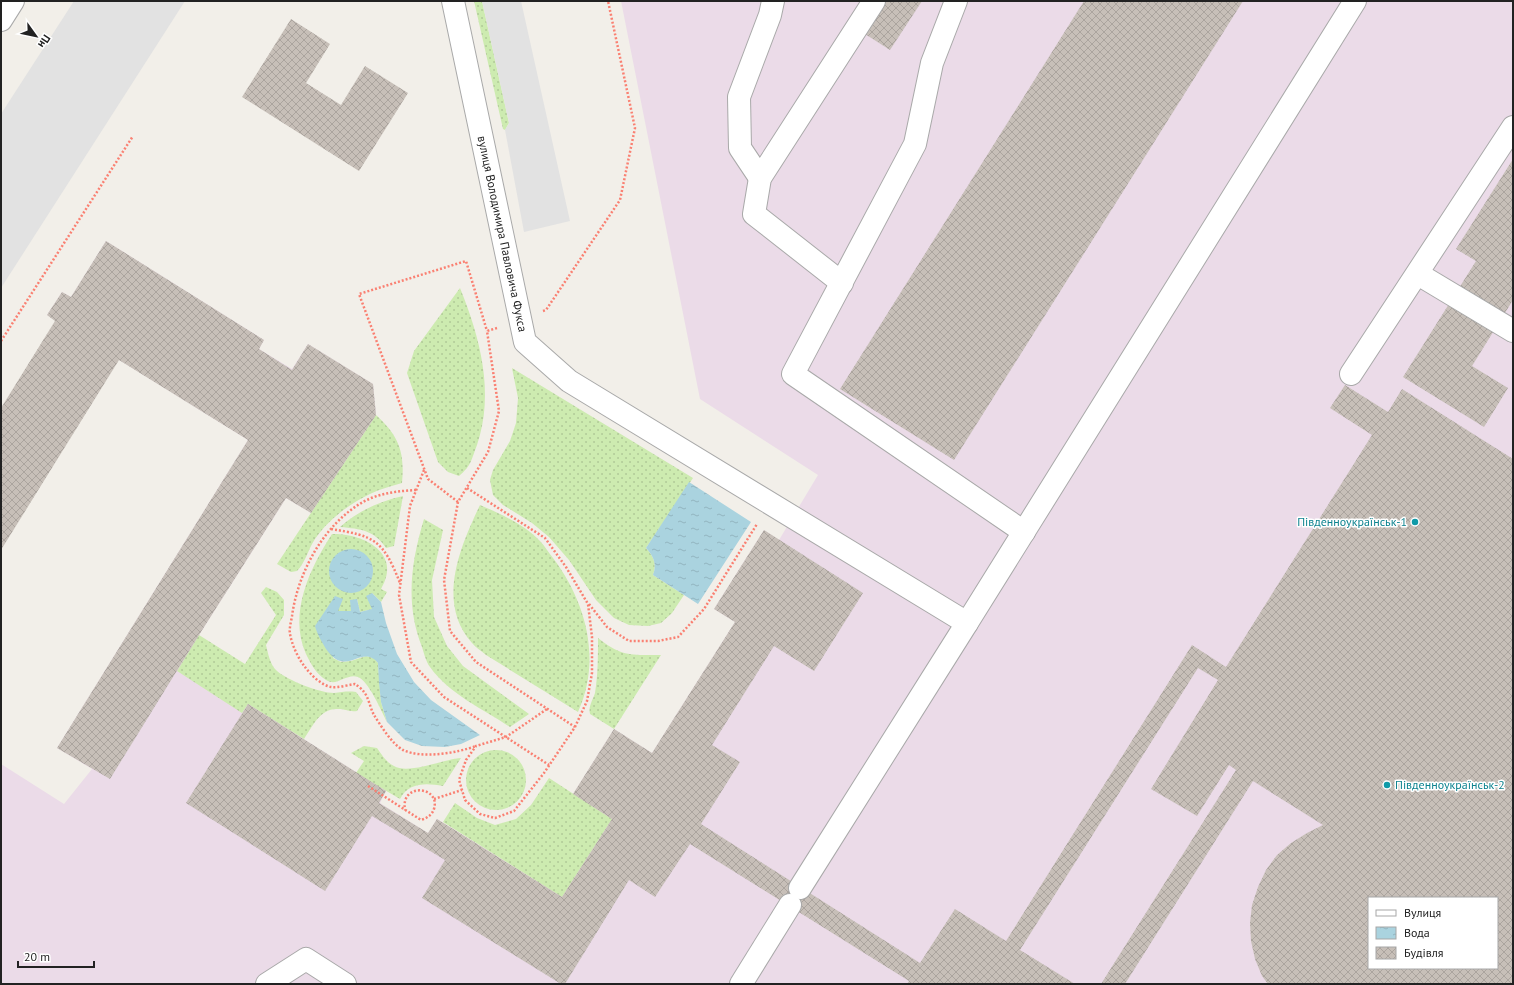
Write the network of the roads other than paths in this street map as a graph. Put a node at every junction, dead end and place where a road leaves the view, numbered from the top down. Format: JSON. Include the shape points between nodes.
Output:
{"nodes":[{"id":1,"x":13,"y":1,"type":"edge"},
{"id":2,"x":453,"y":1,"type":"edge"},
{"id":3,"x":773,"y":1,"type":"edge"},
{"id":4,"x":874,"y":1,"type":"edge"},
{"id":5,"x":956,"y":1,"type":"edge"},
{"id":6,"x":1355,"y":1,"type":"edge"},
{"id":7,"x":1,"y":20,"type":"edge"},
{"id":8,"x":1513,"y":128,"type":"edge"},
{"id":9,"x":760,"y":178,"type":"junction"},
{"id":10,"x":1418,"y":274,"type":"junction"},
{"id":11,"x":842,"y":283,"type":"junction"},
{"id":12,"x":1513,"y":331,"type":"edge"},
{"id":13,"x":1351,"y":374,"type":"dead end"},
{"id":14,"x":1024,"y":532,"type":"junction"},
{"id":15,"x":967,"y":623,"type":"junction"},
{"id":16,"x":267,"y":984,"type":"edge"},
{"id":17,"x":345,"y":984,"type":"edge"},
{"id":18,"x":741,"y":984,"type":"edge"}],
"edges":[{"from":1,"to":7,"type":"street"},
{"from":2,"to":15,"type":"street","name":"вулиця Володимира Павловича Фукса","via":[[525,342],[569,381]]},
{"from":3,"to":9,"type":"street","via":[[740,97],[740,148]]},
{"from":4,"to":9,"type":"street"},
{"from":5,"to":11,"type":"street","via":[[932,63],[915,144]]},
{"from":6,"to":14,"type":"street"},
{"from":8,"to":10,"type":"street"},
{"from":9,"to":11,"type":"street","via":[[754,214]]},
{"from":10,"to":12,"type":"street"},
{"from":10,"to":13,"type":"street"},
{"from":11,"to":14,"type":"street","via":[[793,374]]},
{"from":14,"to":15,"type":"street"},
{"from":15,"to":18,"type":"street"},
{"from":16,"to":17,"type":"street","via":[[306,959]]}]}
